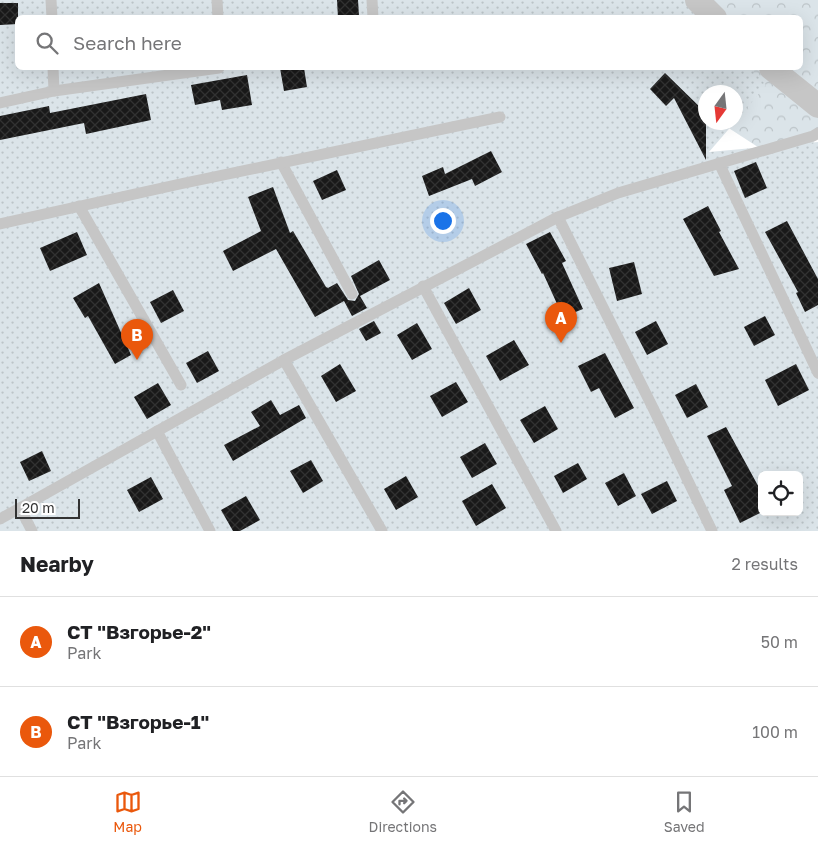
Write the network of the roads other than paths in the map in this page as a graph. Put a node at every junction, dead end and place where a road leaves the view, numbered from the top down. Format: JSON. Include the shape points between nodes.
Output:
{"nodes":[{"id":1,"x":51,"y":0,"type":"edge"},
{"id":2,"x":217,"y":0,"type":"edge"},
{"id":3,"x":372,"y":0,"type":"edge"},
{"id":4,"x":696,"y":0,"type":"edge"},
{"id":5,"x":52,"y":15,"type":"edge"},
{"id":6,"x":218,"y":15,"type":"edge"},
{"id":7,"x":373,"y":15,"type":"edge"},
{"id":8,"x":712,"y":15,"type":"edge"},
{"id":9,"x":54,"y":70,"type":"edge"},
{"id":10,"x":205,"y":70,"type":"edge"},
{"id":11,"x":773,"y":70,"type":"edge"},
{"id":12,"x":54,"y":91,"type":"junction"},
{"id":13,"x":0,"y":103,"type":"edge"},
{"id":14,"x":818,"y":106,"type":"edge"},
{"id":15,"x":500,"y":117,"type":"dead end"},
{"id":16,"x":818,"y":133,"type":"edge"},
{"id":17,"x":282,"y":162,"type":"junction"},
{"id":18,"x":719,"y":163,"type":"junction"},
{"id":19,"x":80,"y":206,"type":"junction"},
{"id":20,"x":558,"y":217,"type":"junction"},
{"id":21,"x":0,"y":224,"type":"edge"},
{"id":22,"x":423,"y":286,"type":"junction"},
{"id":23,"x":352,"y":294,"type":"dead end"},
{"id":24,"x":284,"y":360,"type":"junction"},
{"id":25,"x":818,"y":372,"type":"edge"},
{"id":26,"x":181,"y":385,"type":"dead end"},
{"id":27,"x":157,"y":431,"type":"junction"},
{"id":28,"x":20,"y":508,"type":"junction"},
{"id":29,"x":0,"y":519,"type":"edge"},
{"id":30,"x":32,"y":531,"type":"edge"},
{"id":31,"x":210,"y":531,"type":"edge"},
{"id":32,"x":382,"y":531,"type":"edge"},
{"id":33,"x":556,"y":531,"type":"edge"},
{"id":34,"x":712,"y":531,"type":"edge"}],
"edges":[{"from":1,"to":5,"type":"lane"},
{"from":2,"to":6,"type":"lane"},
{"from":3,"to":7,"type":"lane"},
{"from":4,"to":8,"type":"street"},
{"from":9,"to":12,"type":"lane"},
{"from":10,"to":12,"type":"lane"},
{"from":11,"to":14,"type":"street"},
{"from":12,"to":13,"type":"lane"},
{"from":15,"to":17,"type":"lane"},
{"from":16,"to":18,"type":"lane"},
{"from":17,"to":19,"type":"lane"},
{"from":17,"to":23,"type":"lane"},
{"from":18,"to":20,"type":"lane","via":[[618,193]]},
{"from":18,"to":25,"type":"lane"},
{"from":19,"to":21,"type":"lane"},
{"from":19,"to":26,"type":"lane"},
{"from":20,"to":22,"type":"lane"},
{"from":20,"to":34,"type":"lane"},
{"from":22,"to":24,"type":"lane"},
{"from":22,"to":33,"type":"lane"},
{"from":24,"to":27,"type":"lane"},
{"from":24,"to":32,"type":"lane"},
{"from":27,"to":28,"type":"lane"},
{"from":27,"to":31,"type":"lane"},
{"from":28,"to":29,"type":"lane"},
{"from":28,"to":30,"type":"lane"}]}
